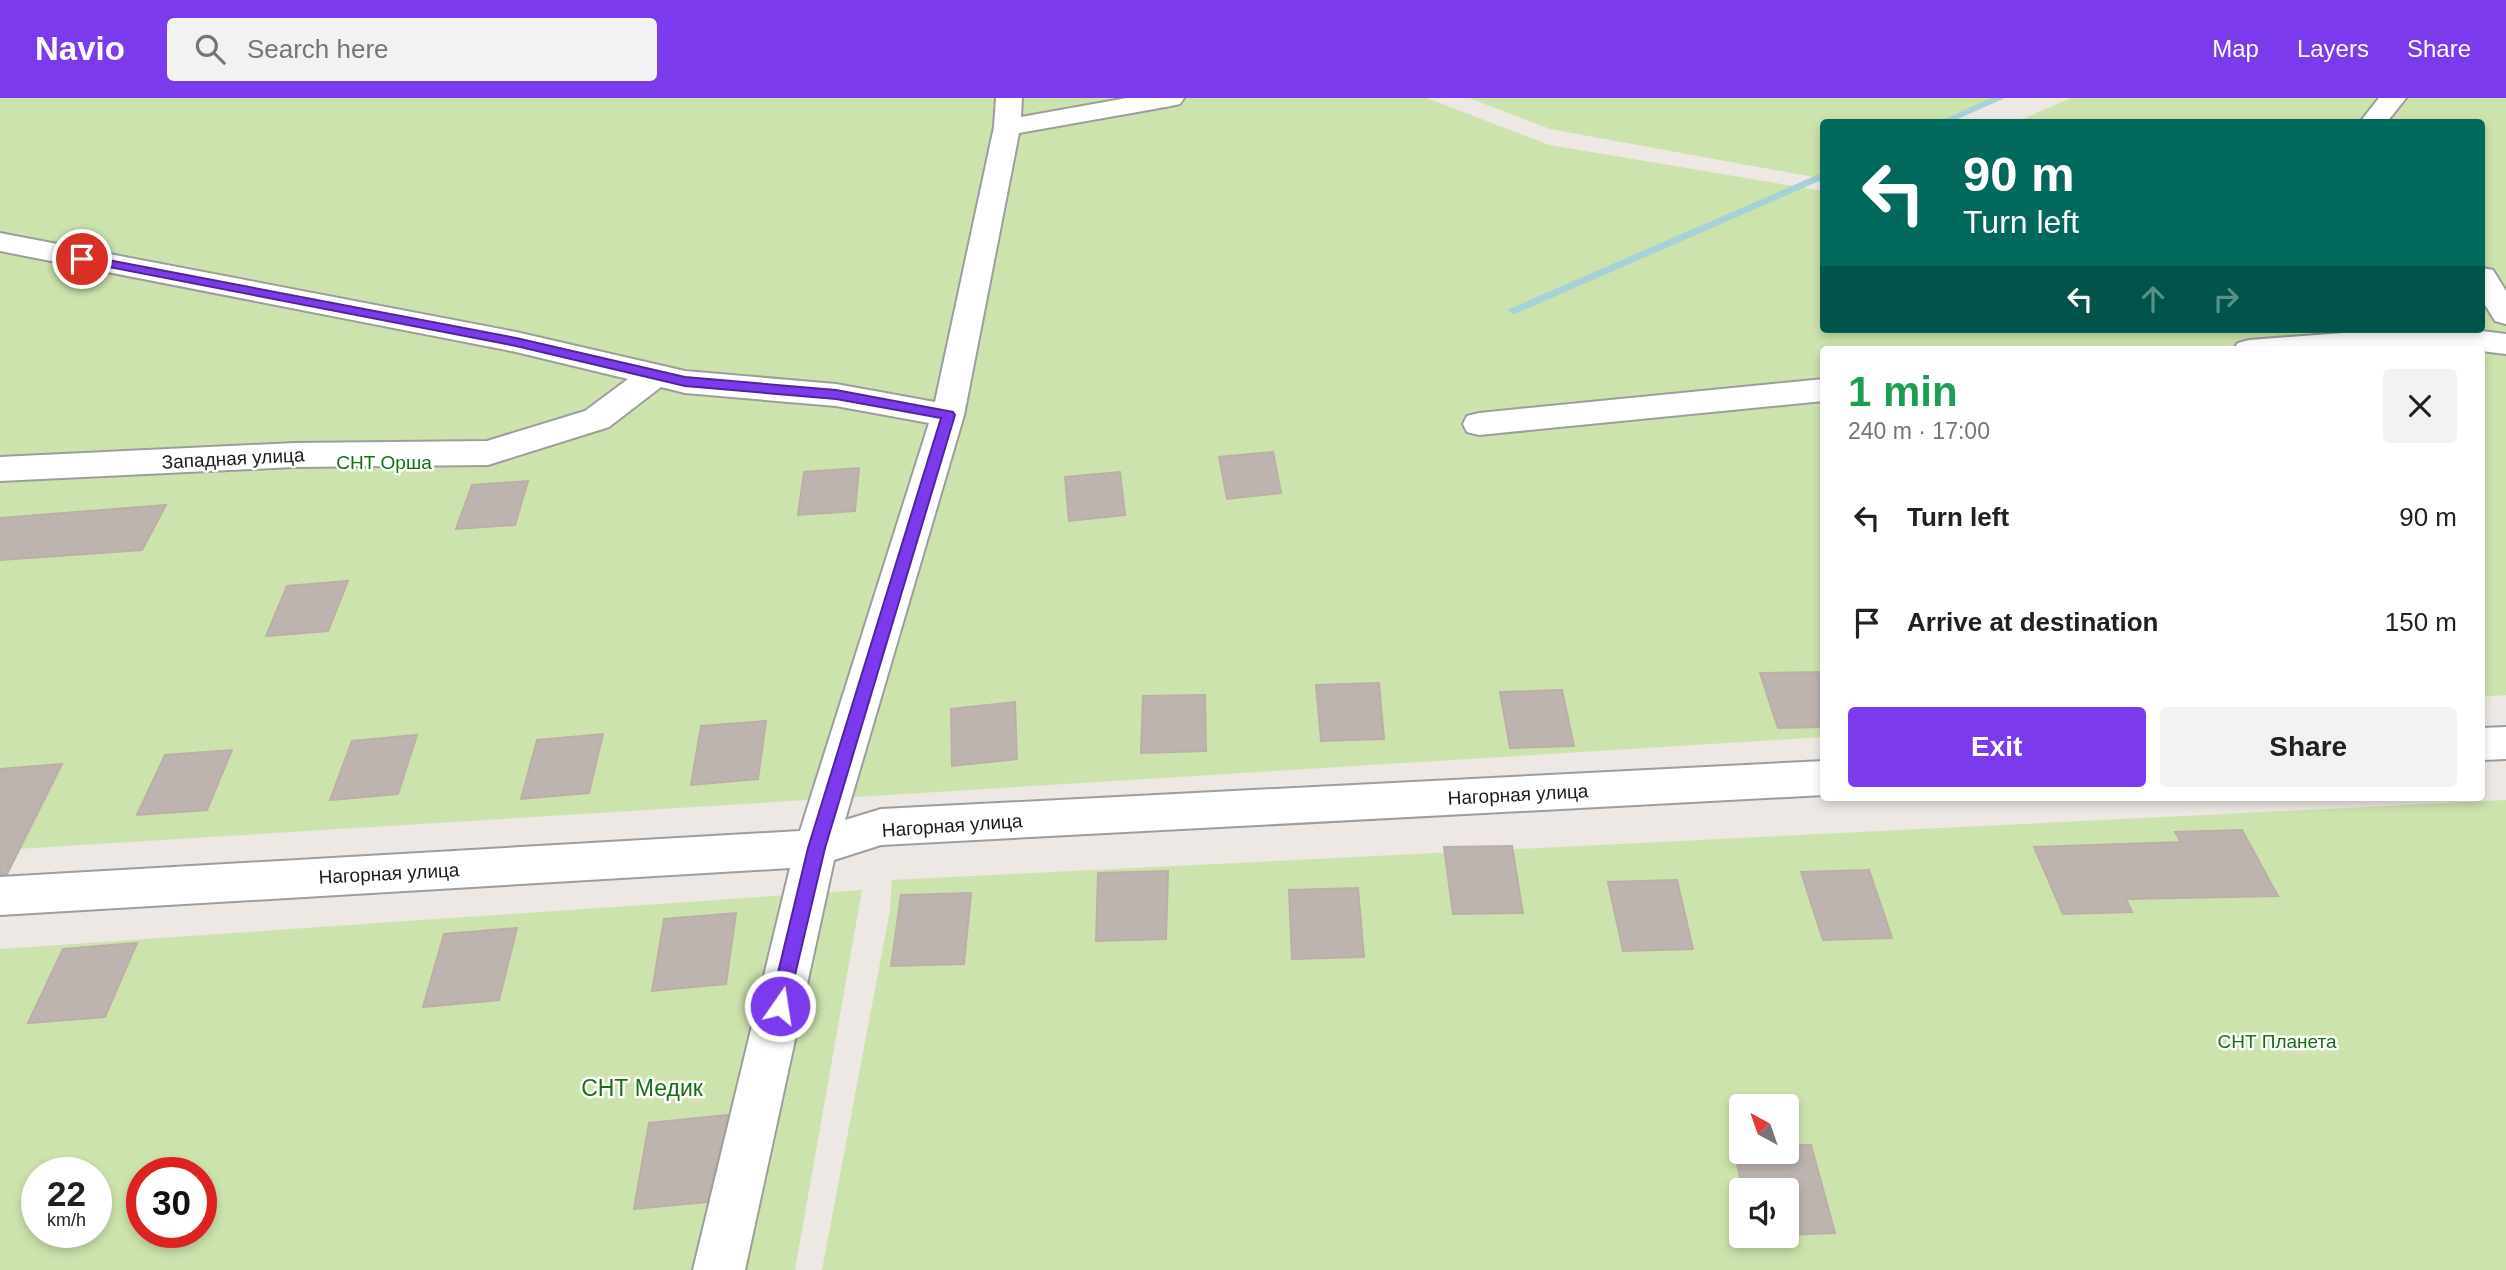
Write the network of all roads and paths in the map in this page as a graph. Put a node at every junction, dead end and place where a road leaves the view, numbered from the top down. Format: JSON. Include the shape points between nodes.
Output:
{"nodes":[{"id":1,"x":1171,"y":98,"type":"edge"},
{"id":2,"x":2393,"y":98,"type":"edge"},
{"id":3,"x":1008,"y":112,"type":"edge"},
{"id":4,"x":2375,"y":119,"type":"edge"},
{"id":5,"x":0,"y":242,"type":"edge"},
{"id":6,"x":2485,"y":281,"type":"edge"},
{"id":7,"x":2506,"y":314,"type":"edge"},
{"id":8,"x":2506,"y":344,"type":"edge"},
{"id":9,"x":2304,"y":346,"type":"edge"},
{"id":10,"x":655,"y":375,"type":"junction"},
{"id":11,"x":1820,"y":390,"type":"edge"},
{"id":12,"x":948,"y":415,"type":"junction"},
{"id":13,"x":1479,"y":424,"type":"dead end"},
{"id":14,"x":0,"y":470,"type":"edge"},
{"id":15,"x":2506,"y":743,"type":"edge"},
{"id":16,"x":2485,"y":744,"type":"edge"},
{"id":17,"x":1820,"y":778,"type":"edge"},
{"id":18,"x":816,"y":848,"type":"junction"},
{"id":19,"x":0,"y":896,"type":"edge"},
{"id":20,"x":719,"y":1270,"type":"edge"}],
"edges":[{"from":1,"to":3,"type":"street"},
{"from":2,"to":4,"type":"street"},
{"from":3,"to":12,"type":"street"},
{"from":5,"to":10,"type":"street","via":[[516,342]]},
{"from":6,"to":7,"type":"street"},
{"from":8,"to":9,"type":"street","via":[[2440,336]]},
{"from":10,"to":12,"type":"street","via":[[685,382],[836,394]]},
{"from":10,"to":14,"type":"street","name":"Западная улица","via":[[597,419],[488,453],[294,455]]},
{"from":11,"to":13,"type":"street"},
{"from":12,"to":18,"type":"street"},
{"from":15,"to":16,"type":"street"},
{"from":17,"to":18,"type":"street","name":"Нагорная улица","via":[[881,827]]},
{"from":18,"to":19,"type":"street","name":"Нагорная улица"},
{"from":18,"to":20,"type":"street"}]}
